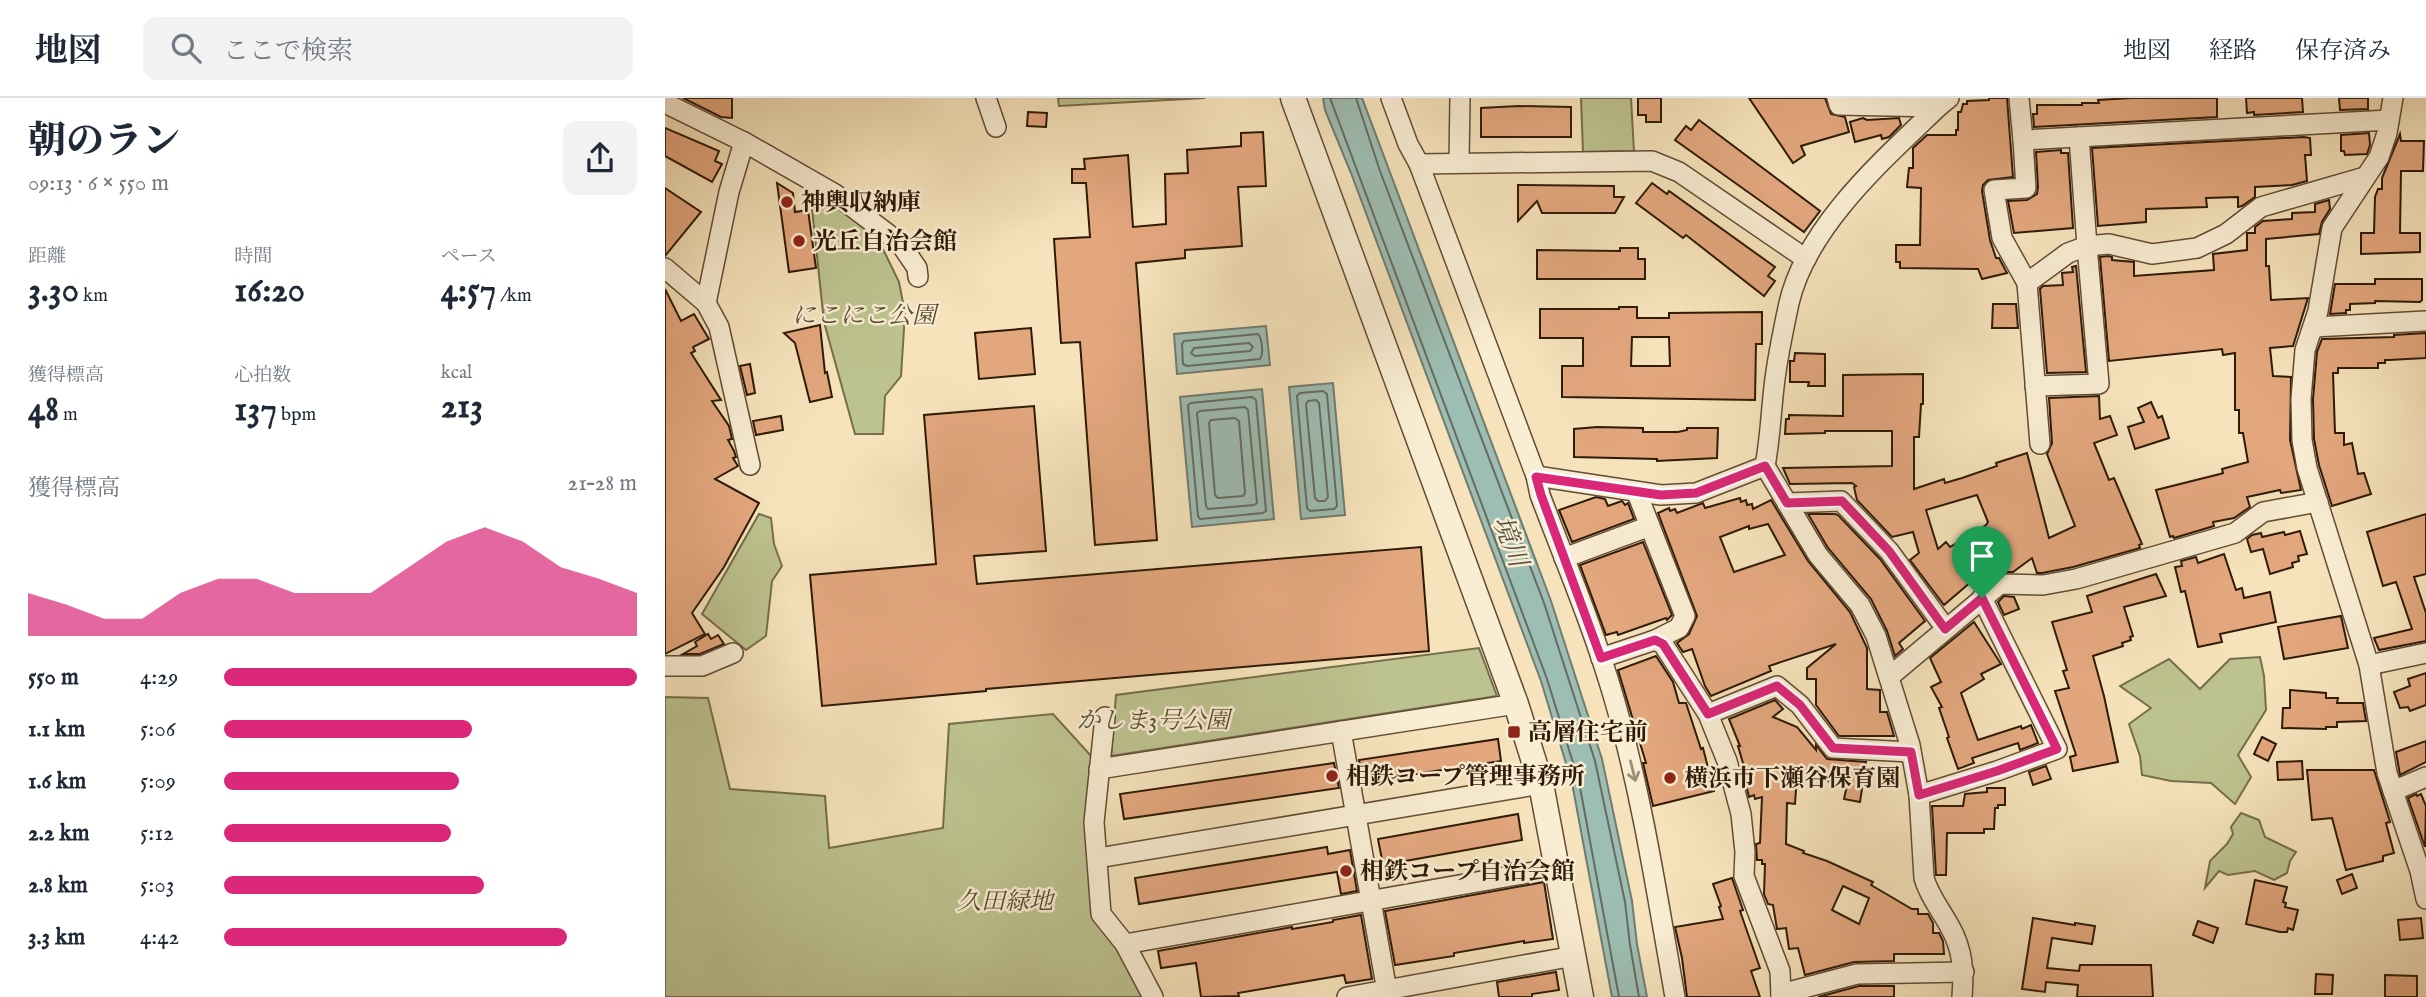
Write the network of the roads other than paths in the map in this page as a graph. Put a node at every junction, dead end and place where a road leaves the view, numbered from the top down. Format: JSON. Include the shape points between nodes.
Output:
{"nodes":[{"id":1,"x":986,"y":98,"type":"edge"},
{"id":2,"x":1293,"y":98,"type":"edge"},
{"id":3,"x":1391,"y":98,"type":"edge"},
{"id":4,"x":1460,"y":98,"type":"edge"},
{"id":5,"x":1837,"y":98,"type":"edge"},
{"id":6,"x":2019,"y":98,"type":"edge"},
{"id":7,"x":2393,"y":98,"type":"edge"},
{"id":8,"x":1943,"y":102,"type":"edge"},
{"id":9,"x":665,"y":103,"type":"edge"},
{"id":10,"x":2389,"y":120,"type":"junction"},
{"id":11,"x":996,"y":127,"type":"dead end"},
{"id":12,"x":2079,"y":137,"type":"junction"},
{"id":13,"x":2023,"y":140,"type":"junction"},
{"id":14,"x":744,"y":142,"type":"junction"},
{"id":15,"x":1459,"y":162,"type":"junction"},
{"id":16,"x":1419,"y":164,"type":"junction"},
{"id":17,"x":2365,"y":177,"type":"junction"},
{"id":18,"x":2087,"y":246,"type":"junction"},
{"id":19,"x":1805,"y":259,"type":"junction"},
{"id":20,"x":665,"y":268,"type":"edge"},
{"id":21,"x":918,"y":277,"type":"dead end"},
{"id":22,"x":2027,"y":283,"type":"junction"},
{"id":23,"x":706,"y":303,"type":"junction"},
{"id":24,"x":2426,"y":321,"type":"edge"},
{"id":25,"x":2314,"y":327,"type":"junction"},
{"id":26,"x":2035,"y":386,"type":"junction"},
{"id":27,"x":2040,"y":444,"type":"dead end"},
{"id":28,"x":750,"y":465,"type":"dead end"},
{"id":29,"x":1765,"y":466,"type":"junction"},
{"id":30,"x":1536,"y":477,"type":"junction"},
{"id":31,"x":1637,"y":493,"type":"junction"},
{"id":32,"x":2318,"y":502,"type":"junction"},
{"id":33,"x":1787,"y":503,"type":"junction"},
{"id":34,"x":1650,"y":526,"type":"junction"},
{"id":35,"x":1565,"y":558,"type":"junction"},
{"id":36,"x":1982,"y":598,"type":"junction"},
{"id":37,"x":1945,"y":629,"type":"junction"},
{"id":38,"x":1655,"y":640,"type":"junction"},
{"id":39,"x":733,"y":653,"type":"dead end"},
{"id":40,"x":2426,"y":653,"type":"edge"},
{"id":41,"x":1601,"y":658,"type":"junction"},
{"id":42,"x":665,"y":666,"type":"edge"},
{"id":43,"x":2369,"y":666,"type":"junction"},
{"id":44,"x":1889,"y":677,"type":"junction"},
{"id":45,"x":1516,"y":704,"type":"junction"},
{"id":46,"x":1708,"y":714,"type":"junction"},
{"id":47,"x":1105,"y":717,"type":"dead end"},
{"id":48,"x":1341,"y":731,"type":"junction"},
{"id":49,"x":1911,"y":752,"type":"junction"},
{"id":50,"x":1099,"y":769,"type":"junction"},
{"id":51,"x":2426,"y":777,"type":"edge"},
{"id":52,"x":1541,"y":784,"type":"junction"},
{"id":53,"x":2393,"y":790,"type":"junction"},
{"id":54,"x":1919,"y":795,"type":"junction"},
{"id":55,"x":1356,"y":814,"type":"junction"},
{"id":56,"x":2421,"y":853,"type":"edge"},
{"id":57,"x":1098,"y":858,"type":"junction"},
{"id":58,"x":1556,"y":868,"type":"junction"},
{"id":59,"x":2426,"y":899,"type":"edge"},
{"id":60,"x":1371,"y":901,"type":"junction"},
{"id":61,"x":1125,"y":944,"type":"junction"},
{"id":62,"x":1574,"y":956,"type":"junction"},
{"id":63,"x":1964,"y":972,"type":"junction"},
{"id":64,"x":1387,"y":993,"type":"edge"},
{"id":65,"x":1781,"y":996,"type":"edge"},
{"id":66,"x":1153,"y":997,"type":"edge"},
{"id":67,"x":1347,"y":997,"type":"edge"},
{"id":68,"x":1581,"y":997,"type":"edge"},
{"id":69,"x":1675,"y":997,"type":"edge"},
{"id":70,"x":1962,"y":997,"type":"edge"}],
"edges":[{"from":1,"to":11,"type":"street"},
{"from":2,"to":45,"type":"street"},
{"from":3,"to":16,"type":"street"},
{"from":4,"to":15,"type":"street"},
{"from":5,"to":8,"type":"street","via":[[1839,105]]},
{"from":6,"to":13,"type":"street"},
{"from":7,"to":10,"type":"street"},
{"from":8,"to":19,"type":"street","via":[[1866,177]]},
{"from":9,"to":14,"type":"street"},
{"from":10,"to":12,"type":"street"},
{"from":10,"to":17,"type":"street","via":[[2379,157]]},
{"from":12,"to":13,"type":"street"},
{"from":12,"to":18,"type":"street"},
{"from":13,"to":22,"type":"street","via":[[2026,188],[1994,190],[2002,238]]},
{"from":14,"to":21,"type":"street","via":[[835,194],[900,243]]},
{"from":14,"to":23,"type":"street"},
{"from":15,"to":16,"type":"street"},
{"from":15,"to":19,"type":"street","via":[[1652,161],[1679,172]]},
{"from":16,"to":30,"type":"street"},
{"from":17,"to":18,"type":"street","via":[[2261,207],[2226,234],[2197,248],[2152,254],[2109,244]]},
{"from":17,"to":25,"type":"street","via":[[2332,228]]},
{"from":18,"to":22,"type":"street","via":[[2068,253]]},
{"from":18,"to":26,"type":"street","via":[[2099,384]]},
{"from":19,"to":29,"type":"street","via":[[1790,301]]},
{"from":20,"to":23,"type":"street"},
{"from":22,"to":26,"type":"street"},
{"from":23,"to":28,"type":"street","via":[[719,327]]},
{"from":24,"to":25,"type":"street"},
{"from":25,"to":32,"type":"street","via":[[2305,350],[2301,399],[2302,440]]},
{"from":26,"to":27,"type":"street"},
{"from":29,"to":31,"type":"street","via":[[1696,493]]},
{"from":29,"to":33,"type":"street"},
{"from":30,"to":31,"type":"street"},
{"from":30,"to":35,"type":"street"},
{"from":31,"to":34,"type":"street"},
{"from":32,"to":36,"type":"street","via":[[2263,512],[2235,533],[2076,579],[2043,585],[2000,584]]},
{"from":32,"to":43,"type":"street"},
{"from":33,"to":37,"type":"street","via":[[1842,501],[1889,551]]},
{"from":33,"to":44,"type":"street","via":[[1818,555],[1860,605]]},
{"from":34,"to":35,"type":"street"},
{"from":34,"to":38,"type":"street","via":[[1685,616],[1679,628]]},
{"from":35,"to":41,"type":"street"},
{"from":36,"to":37,"type":"street"},
{"from":36,"to":54,"type":"street","via":[[2057,749]]},
{"from":37,"to":44,"type":"street"},
{"from":38,"to":41,"type":"street"},
{"from":38,"to":46,"type":"street","via":[[1663,644]]},
{"from":39,"to":42,"type":"street","via":[[702,666]]},
{"from":40,"to":43,"type":"street"},
{"from":41,"to":69,"type":"street","one_way":true,"via":[[1635,779]]},
{"from":43,"to":53,"type":"street"},
{"from":44,"to":49,"type":"street"},
{"from":45,"to":48,"type":"street"},
{"from":45,"to":52,"type":"street"},
{"from":46,"to":49,"type":"street","via":[[1777,686],[1800,705],[1833,748]]},
{"from":46,"to":65,"type":"street","via":[[1731,775],[1741,814],[1744,876],[1780,971]]},
{"from":47,"to":50,"type":"street"},
{"from":48,"to":50,"type":"street"},
{"from":48,"to":55,"type":"street"},
{"from":49,"to":54,"type":"street"},
{"from":50,"to":57,"type":"street","via":[[1094,822]]},
{"from":51,"to":53,"type":"street"},
{"from":52,"to":55,"type":"street"},
{"from":52,"to":58,"type":"street"},
{"from":53,"to":56,"type":"street"},
{"from":54,"to":63,"type":"street","via":[[1927,891],[1951,927],[1961,949]]},
{"from":55,"to":57,"type":"street"},
{"from":55,"to":60,"type":"street"},
{"from":56,"to":59,"type":"street"},
{"from":57,"to":61,"type":"street","via":[[1101,914]]},
{"from":58,"to":60,"type":"street"},
{"from":58,"to":62,"type":"street"},
{"from":60,"to":61,"type":"street"},
{"from":60,"to":64,"type":"street"},
{"from":61,"to":66,"type":"street"},
{"from":62,"to":64,"type":"street"},
{"from":62,"to":68,"type":"street"},
{"from":63,"to":65,"type":"street","via":[[1857,974]]},
{"from":63,"to":70,"type":"street"},
{"from":64,"to":67,"type":"street"}]}
